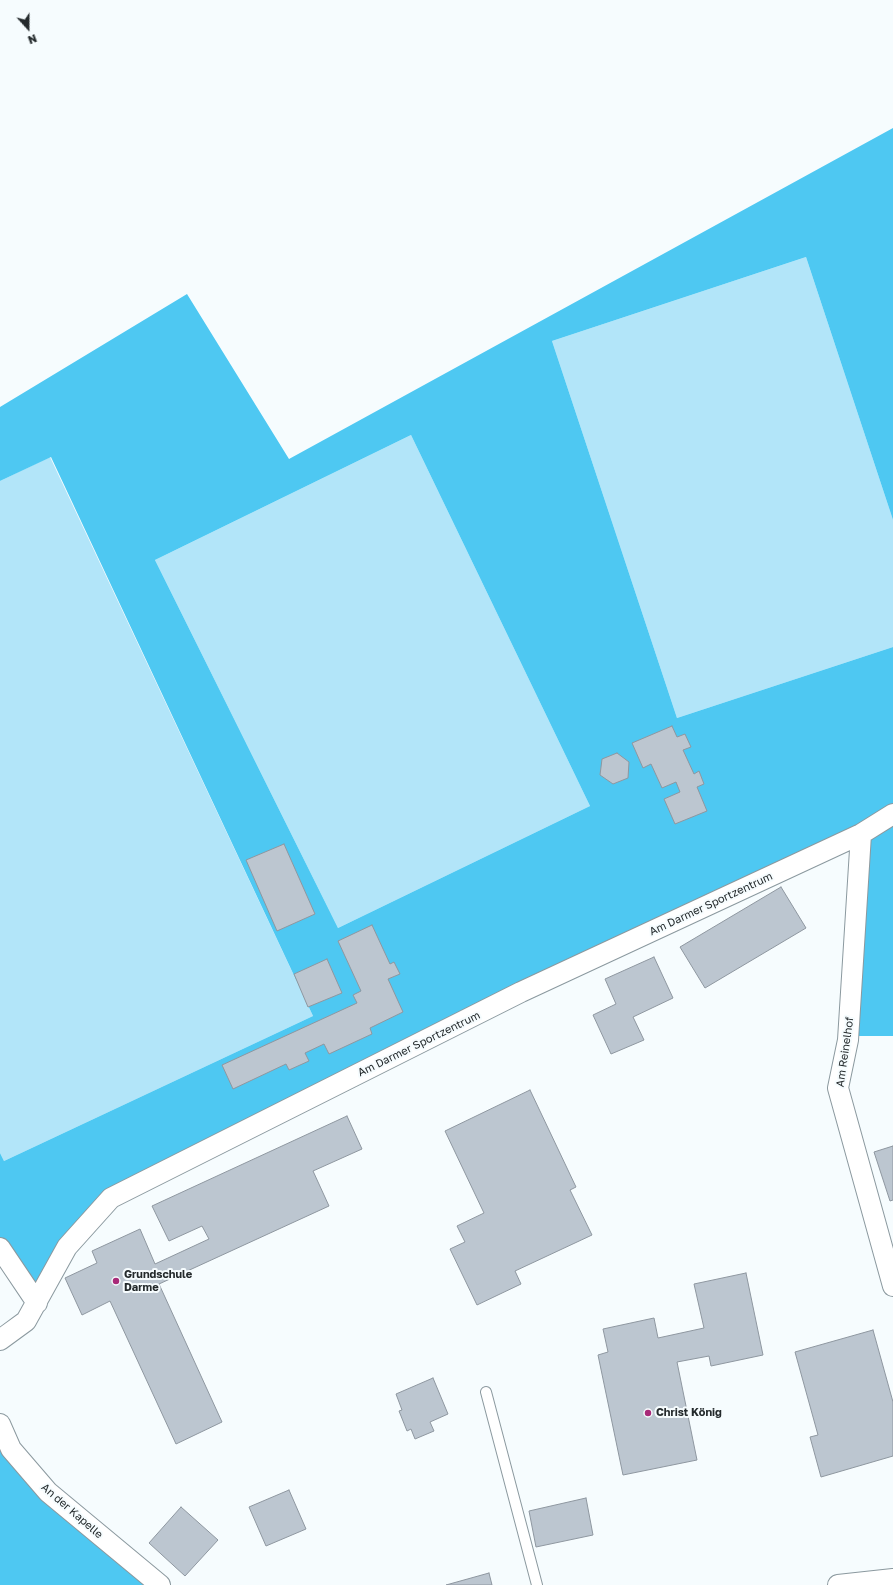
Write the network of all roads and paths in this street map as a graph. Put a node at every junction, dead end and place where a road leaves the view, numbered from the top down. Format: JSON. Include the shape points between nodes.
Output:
{"nodes":[{"id":1,"x":893,"y":814,"type":"edge"},
{"id":2,"x":861,"y":834,"type":"junction"},
{"id":3,"x":0,"y":1248,"type":"edge"},
{"id":4,"x":893,"y":1286,"type":"edge"},
{"id":5,"x":37,"y":1303,"type":"junction"},
{"id":6,"x":0,"y":1340,"type":"edge"},
{"id":7,"x":486,"y":1392,"type":"dead end"},
{"id":8,"x":0,"y":1424,"type":"edge"},
{"id":9,"x":893,"y":1579,"type":"edge"},
{"id":10,"x":160,"y":1585,"type":"edge"},
{"id":11,"x":537,"y":1585,"type":"edge"},
{"id":12,"x":838,"y":1585,"type":"edge"}],
"edges":[{"from":1,"to":2,"type":"street","name":"Am Darmer Sportzentrum"},
{"from":2,"to":4,"type":"street","name":"Am Reinelhof","via":[[848,1040],[838,1088]]},
{"from":2,"to":5,"type":"street","name":"Am Darmer Sportzentrum","via":[[521,992],[111,1198],[67,1247]]},
{"from":3,"to":5,"type":"street"},
{"from":5,"to":6,"type":"street","name":"Am Darmer Sportzentrum","via":[[26,1321]]},
{"from":7,"to":11,"type":"lane"},
{"from":8,"to":10,"type":"street","name":"An der Kapelle","via":[[11,1449],[48,1492]]},
{"from":9,"to":12,"type":"street"}]}
